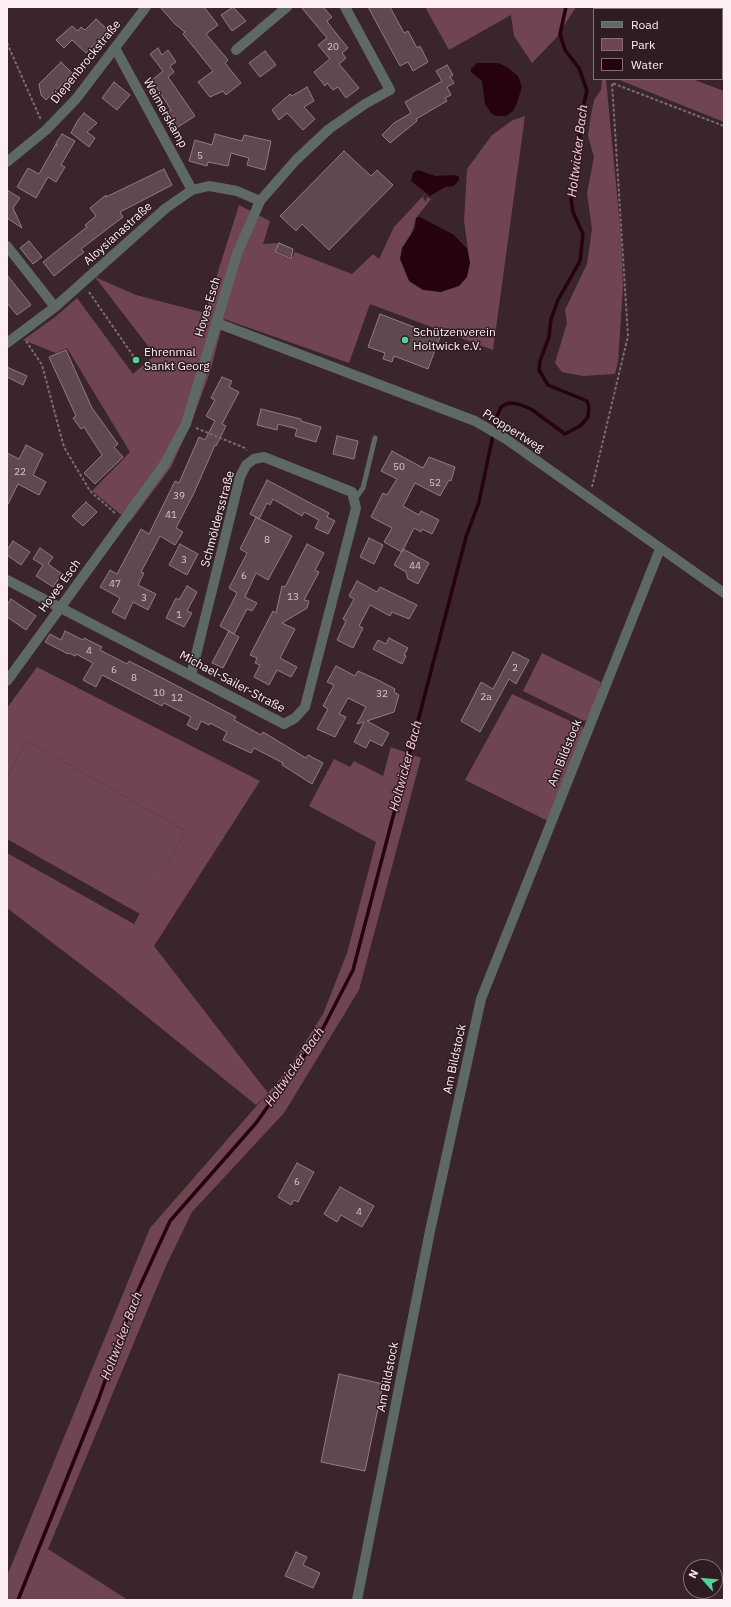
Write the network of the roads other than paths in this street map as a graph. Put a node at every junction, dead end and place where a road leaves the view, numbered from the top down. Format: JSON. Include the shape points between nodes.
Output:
{"nodes":[{"id":1,"x":146,"y":7,"type":"edge"},
{"id":2,"x":287,"y":7,"type":"edge"},
{"id":3,"x":345,"y":7,"type":"edge"},
{"id":4,"x":115,"y":48,"type":"junction"},
{"id":5,"x":236,"y":50,"type":"dead end"},
{"id":6,"x":7,"y":162,"type":"edge"},
{"id":7,"x":192,"y":190,"type":"junction"},
{"id":8,"x":260,"y":202,"type":"junction"},
{"id":9,"x":7,"y":246,"type":"edge"},
{"id":10,"x":55,"y":307,"type":"junction"},
{"id":11,"x":217,"y":322,"type":"junction"},
{"id":12,"x":7,"y":343,"type":"edge"},
{"id":13,"x":375,"y":438,"type":"dead end"},
{"id":14,"x":355,"y":499,"type":"junction"},
{"id":15,"x":660,"y":549,"type":"junction"},
{"id":16,"x":7,"y":580,"type":"edge"},
{"id":17,"x":724,"y":593,"type":"edge"},
{"id":18,"x":60,"y":607,"type":"junction"},
{"id":19,"x":192,"y":676,"type":"junction"},
{"id":20,"x":7,"y":681,"type":"edge"},
{"id":21,"x":357,"y":1600,"type":"edge"}],
"edges":[{"from":1,"to":4,"type":"street","name":"Diepenbrockstraße"},
{"from":2,"to":5,"type":"street"},
{"from":3,"to":8,"type":"street","name":"Hoves Esch","via":[[390,90],[328,129],[296,160]]},
{"from":4,"to":6,"type":"street","name":"Diepenbrockstraße","via":[[76,99],[46,130]]},
{"from":4,"to":7,"type":"street","name":"Weimerskamp"},
{"from":7,"to":8,"type":"street","name":"Aloysianastraße","via":[[209,186],[237,191]]},
{"from":7,"to":10,"type":"street","name":"Aloysianastraße","via":[[166,208]]},
{"from":8,"to":11,"type":"street","name":"Hoves Esch","via":[[237,254]]},
{"from":9,"to":10,"type":"street"},
{"from":10,"to":12,"type":"street","name":"Aloysianastraße"},
{"from":11,"to":15,"type":"street","name":"Proppertweg","via":[[475,421],[506,439]]},
{"from":11,"to":18,"type":"street","name":"Hoves Esch","via":[[186,424],[164,465]]},
{"from":13,"to":14,"type":"lane","via":[[363,488]]},
{"from":14,"to":19,"type":"street","name":"Schmöldersstraße","via":[[352,492],[344,488],[264,457],[254,459],[246,465],[240,477]]},
{"from":14,"to":19,"type":"street","name":"Michael-Sailer-Straße","via":[[356,508],[304,707],[295,718],[284,724]]},
{"from":15,"to":17,"type":"street","name":"Proppertweg"},
{"from":15,"to":21,"type":"street","name":"Am Bildstock","via":[[481,999],[429,1239]]},
{"from":16,"to":18,"type":"street","name":"Michael-Sailer-Straße"},
{"from":18,"to":19,"type":"street","name":"Michael-Sailer-Straße"},
{"from":18,"to":20,"type":"street","name":"Hoves Esch"}]}
